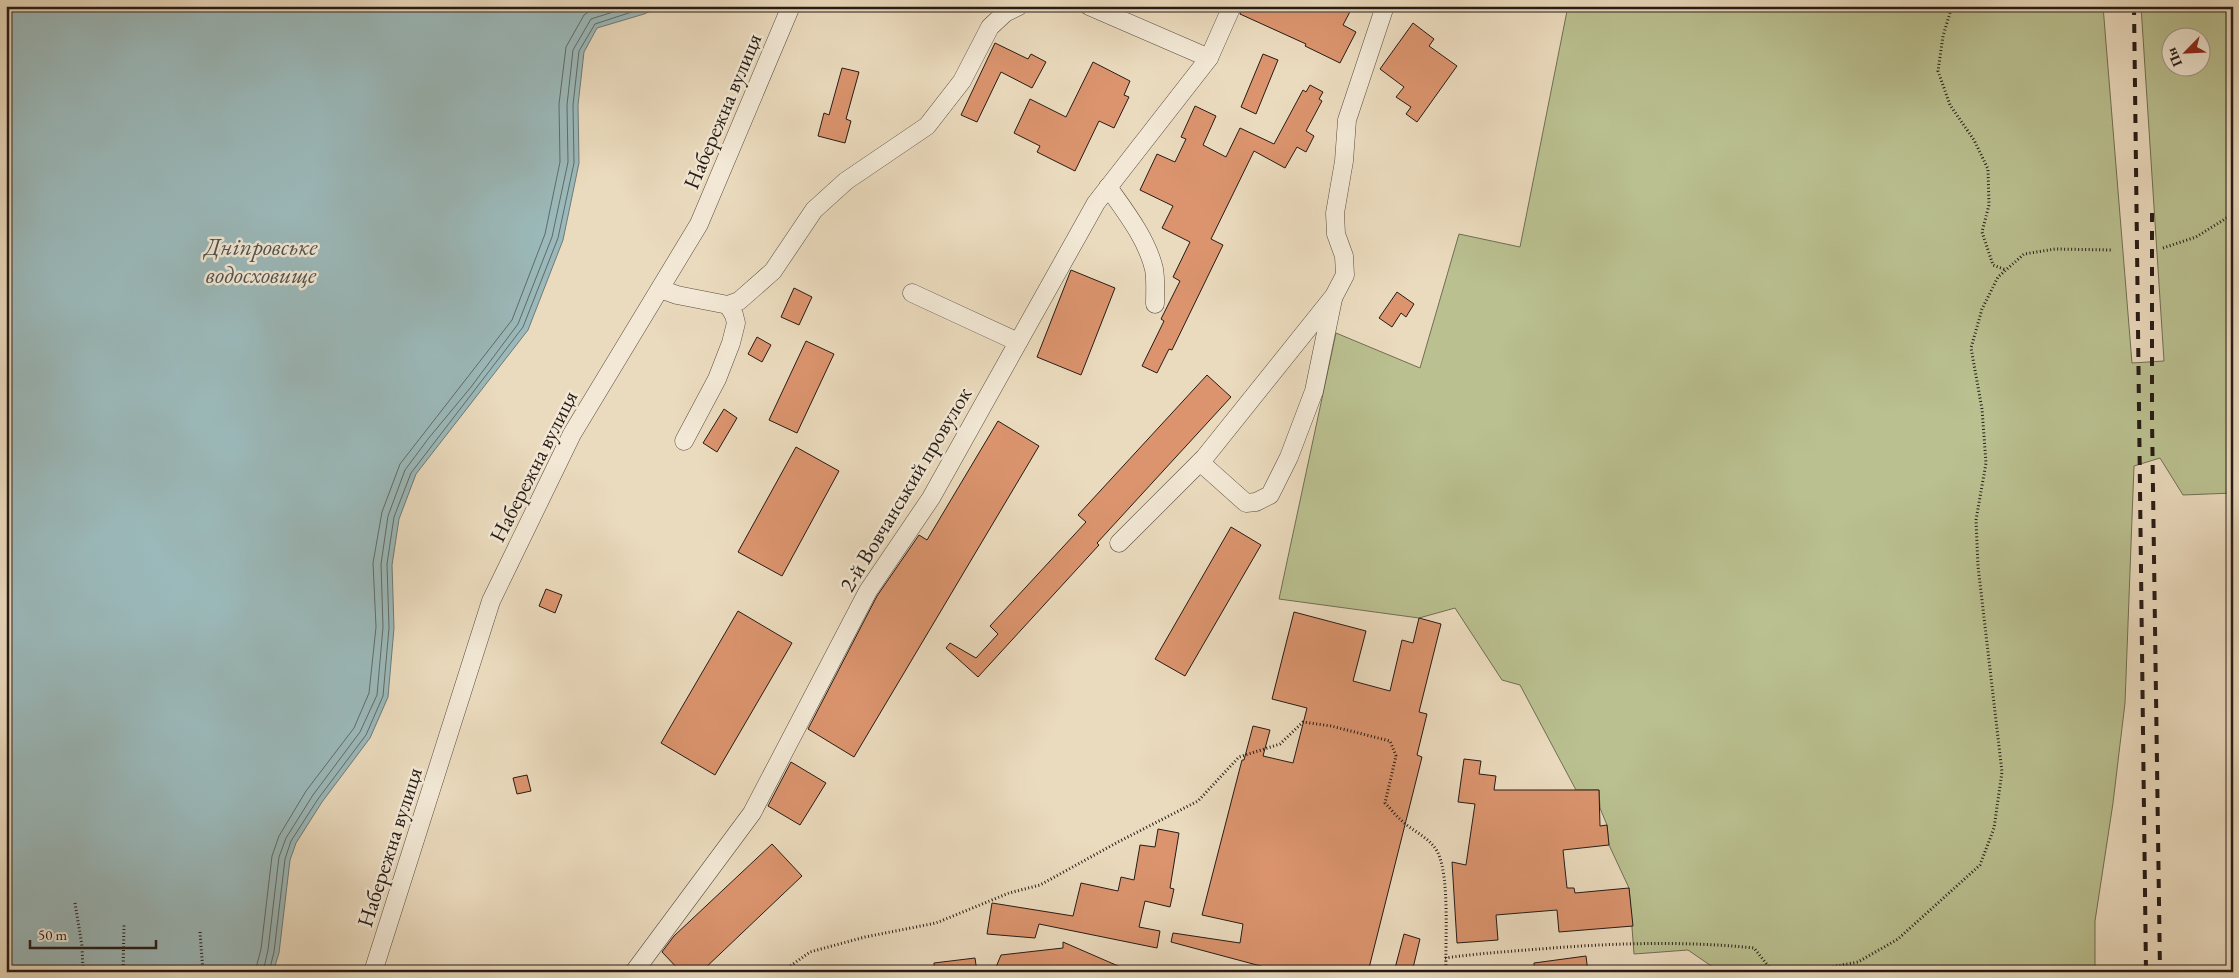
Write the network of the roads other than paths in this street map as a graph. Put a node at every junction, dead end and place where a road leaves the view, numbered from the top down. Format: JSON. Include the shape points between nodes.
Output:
{"nodes":[{"id":1,"x":791,"y":6,"type":"edge"},
{"id":2,"x":1019,"y":6,"type":"edge"},
{"id":3,"x":1089,"y":6,"type":"edge"},
{"id":4,"x":1232,"y":6,"type":"edge"},
{"id":5,"x":1385,"y":6,"type":"edge"},
{"id":6,"x":1209,"y":58,"type":"junction"},
{"id":7,"x":1108,"y":187,"type":"junction"},
{"id":8,"x":660,"y":289,"type":"junction"},
{"id":9,"x":912,"y":293,"type":"dead end"},
{"id":10,"x":1334,"y":296,"type":"junction"},
{"id":11,"x":1155,"y":304,"type":"dead end"},
{"id":12,"x":728,"y":305,"type":"junction"},
{"id":13,"x":1018,"y":342,"type":"junction"},
{"id":14,"x":684,"y":441,"type":"dead end"},
{"id":15,"x":1200,"y":462,"type":"junction"},
{"id":16,"x":1119,"y":543,"type":"dead end"},
{"id":17,"x":373,"y":972,"type":"edge"},
{"id":18,"x":634,"y":972,"type":"edge"}],
"edges":[{"from":1,"to":8,"type":"street","name":"Набережна вулиця","via":[[699,224]]},
{"from":2,"to":12,"type":"street","via":[[1005,13],[990,27],[962,81],[927,126],[840,187],[814,210],[774,271],[739,301]]},
{"from":3,"to":6,"type":"street"},
{"from":4,"to":6,"type":"street","name":"2-й Вовчанський провулок"},
{"from":5,"to":10,"type":"street","via":[[1347,120],[1344,161],[1334,213],[1345,275]]},
{"from":6,"to":7,"type":"street","name":"2-й Вовчанський провулок"},
{"from":7,"to":11,"type":"street","via":[[1148,250],[1154,270]]},
{"from":7,"to":13,"type":"street","name":"2-й Вовчанський провулок"},
{"from":8,"to":12,"type":"street"},
{"from":8,"to":17,"type":"street","name":"Набережна вулиця","via":[[572,434],[491,601]]},
{"from":9,"to":13,"type":"street"},
{"from":10,"to":15,"type":"street"},
{"from":10,"to":15,"type":"street","via":[[1314,391],[1270,495],[1256,502],[1246,502]]},
{"from":12,"to":14,"type":"street","via":[[736,323],[732,343]]},
{"from":13,"to":18,"type":"street","name":"2-й Вовчанський провулок","via":[[931,498],[868,592],[752,813]]},
{"from":15,"to":16,"type":"street"}]}
